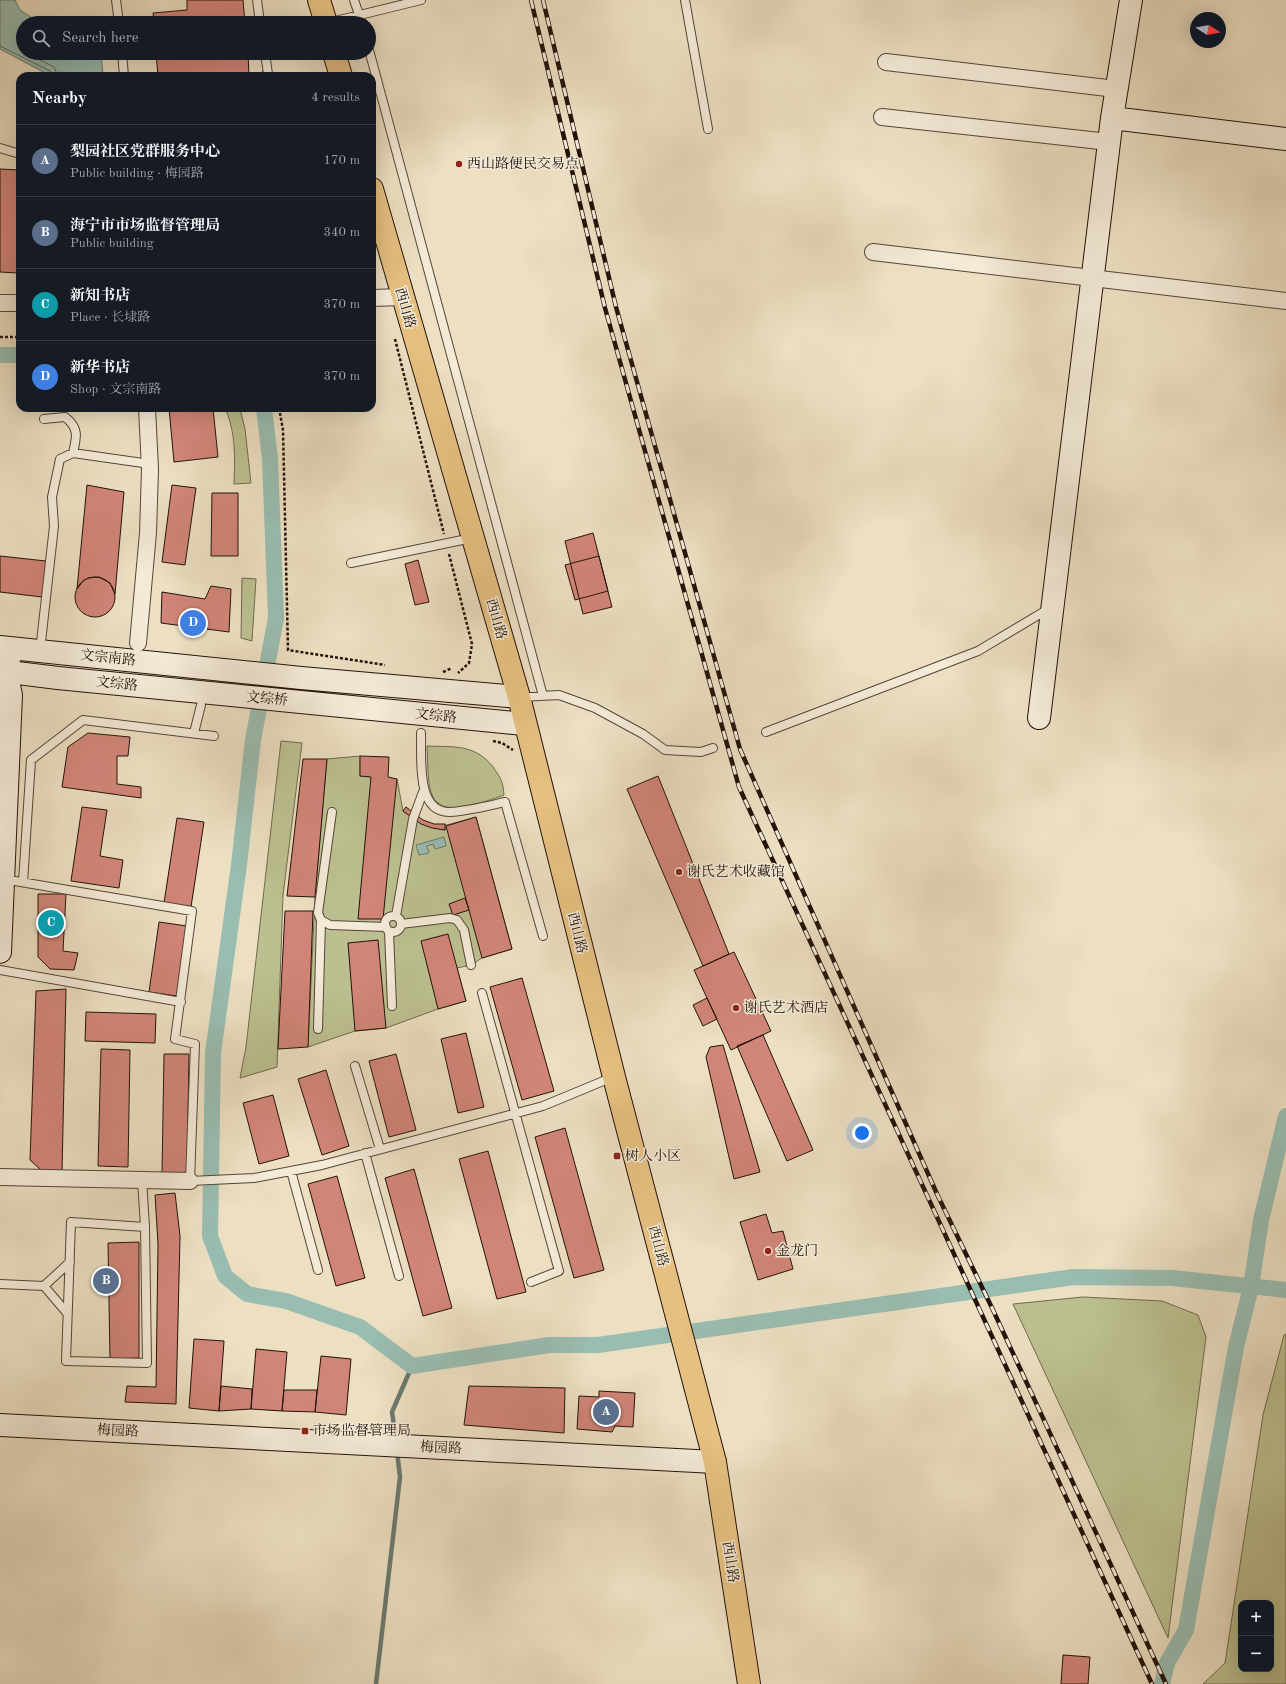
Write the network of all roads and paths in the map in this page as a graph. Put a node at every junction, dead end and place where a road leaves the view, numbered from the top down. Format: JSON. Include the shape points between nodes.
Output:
{"nodes":[{"id":1,"x":116,"y":0,"type":"edge"},
{"id":2,"x":257,"y":0,"type":"edge"},
{"id":3,"x":319,"y":0,"type":"edge"},
{"id":4,"x":354,"y":0,"type":"edge"},
{"id":5,"x":421,"y":0,"type":"edge"},
{"id":6,"x":685,"y":0,"type":"edge"},
{"id":7,"x":1131,"y":0,"type":"edge"},
{"id":8,"x":359,"y":15,"type":"junction"},
{"id":9,"x":118,"y":16,"type":"edge"},
{"id":10,"x":259,"y":16,"type":"edge"},
{"id":11,"x":324,"y":16,"type":"edge"},
{"id":12,"x":355,"y":16,"type":"edge"},
{"id":13,"x":123,"y":60,"type":"edge"},
{"id":14,"x":266,"y":60,"type":"edge"},
{"id":15,"x":336,"y":60,"type":"edge"},
{"id":16,"x":372,"y":60,"type":"edge"},
{"id":17,"x":886,"y":62,"type":"dead end"},
{"id":18,"x":124,"y":72,"type":"edge"},
{"id":19,"x":268,"y":72,"type":"edge"},
{"id":20,"x":340,"y":72,"type":"edge"},
{"id":21,"x":375,"y":72,"type":"edge"},
{"id":22,"x":376,"y":76,"type":"edge"},
{"id":23,"x":1116,"y":89,"type":"junction"},
{"id":24,"x":882,"y":117,"type":"dead end"},
{"id":25,"x":1112,"y":118,"type":"junction"},
{"id":26,"x":708,"y":129,"type":"dead end"},
{"id":27,"x":1286,"y":140,"type":"edge"},
{"id":28,"x":1108,"y":142,"type":"junction"},
{"id":29,"x":0,"y":148,"type":"edge"},
{"id":30,"x":16,"y":153,"type":"edge"},
{"id":31,"x":376,"y":203,"type":"edge"},
{"id":32,"x":873,"y":252,"type":"dead end"},
{"id":33,"x":1092,"y":280,"type":"junction"},
{"id":34,"x":402,"y":297,"type":"junction"},
{"id":35,"x":376,"y":298,"type":"edge"},
{"id":36,"x":1286,"y":301,"type":"edge"},
{"id":37,"x":0,"y":303,"type":"edge"},
{"id":38,"x":16,"y":303,"type":"edge"},
{"id":39,"x":0,"y":337,"type":"edge"},
{"id":40,"x":16,"y":337,"type":"edge"},
{"id":41,"x":147,"y":412,"type":"edge"},
{"id":42,"x":281,"y":412,"type":"edge"},
{"id":43,"x":44,"y":419,"type":"dead end"},
{"id":44,"x":73,"y":453,"type":"junction"},
{"id":45,"x":150,"y":464,"type":"junction"},
{"id":46,"x":472,"y":538,"type":"junction"},
{"id":47,"x":350,"y":563,"type":"dead end"},
{"id":48,"x":1052,"y":607,"type":"junction"},
{"id":49,"x":138,"y":643,"type":"dead end"},
{"id":50,"x":4,"y":647,"type":"edge"},
{"id":51,"x":40,"y":652,"type":"junction"},
{"id":52,"x":392,"y":666,"type":"dead end"},
{"id":53,"x":452,"y":668,"type":"dead end"},
{"id":54,"x":4,"y":671,"type":"edge"},
{"id":55,"x":436,"y":671,"type":"dead end"},
{"id":56,"x":235,"y":696,"type":"joint"},
{"id":57,"x":519,"y":696,"type":"junction"},
{"id":58,"x":543,"y":696,"type":"junction"},
{"id":59,"x":300,"y":702,"type":"joint"},
{"id":60,"x":201,"y":705,"type":"dead end"},
{"id":61,"x":1040,"y":718,"type":"dead end"},
{"id":62,"x":524,"y":724,"type":"junction"},
{"id":63,"x":194,"y":732,"type":"junction"},
{"id":64,"x":421,"y":732,"type":"dead end"},
{"id":65,"x":766,"y":732,"type":"dead end"},
{"id":66,"x":214,"y":736,"type":"dead end"},
{"id":67,"x":714,"y":748,"type":"dead end"},
{"id":68,"x":423,"y":792,"type":"junction"},
{"id":69,"x":332,"y":812,"type":"dead end"},
{"id":70,"x":13,"y":880,"type":"junction"},
{"id":71,"x":396,"y":916,"type":"junction"},
{"id":72,"x":321,"y":920,"type":"junction"},
{"id":73,"x":401,"y":924,"type":"junction"},
{"id":74,"x":388,"y":929,"type":"junction"},
{"id":75,"x":543,"y":936,"type":"dead end"},
{"id":76,"x":0,"y":952,"type":"edge"},
{"id":77,"x":471,"y":965,"type":"dead end"},
{"id":78,"x":0,"y":970,"type":"edge"},
{"id":79,"x":482,"y":993,"type":"dead end"},
{"id":80,"x":181,"y":1002,"type":"junction"},
{"id":81,"x":392,"y":1006,"type":"dead end"},
{"id":82,"x":318,"y":1029,"type":"dead end"},
{"id":83,"x":355,"y":1066,"type":"dead end"},
{"id":84,"x":614,"y":1076,"type":"junction"},
{"id":85,"x":515,"y":1113,"type":"junction"},
{"id":86,"x":380,"y":1149,"type":"junction"},
{"id":87,"x":365,"y":1153,"type":"junction"},
{"id":88,"x":291,"y":1171,"type":"junction"},
{"id":89,"x":0,"y":1176,"type":"edge"},
{"id":90,"x":142,"y":1180,"type":"junction"},
{"id":91,"x":190,"y":1180,"type":"junction"},
{"id":92,"x":145,"y":1227,"type":"junction"},
{"id":93,"x":70,"y":1262,"type":"junction"},
{"id":94,"x":318,"y":1270,"type":"dead end"},
{"id":95,"x":399,"y":1276,"type":"dead end"},
{"id":96,"x":531,"y":1282,"type":"dead end"},
{"id":97,"x":0,"y":1284,"type":"edge"},
{"id":98,"x":44,"y":1286,"type":"junction"},
{"id":99,"x":68,"y":1313,"type":"junction"},
{"id":100,"x":0,"y":1425,"type":"edge"},
{"id":101,"x":715,"y":1462,"type":"junction"},
{"id":102,"x":749,"y":1684,"type":"edge"}],
"edges":[{"from":1,"to":9,"type":"lane"},
{"from":2,"to":10,"type":"lane"},
{"from":3,"to":11,"type":"main road"},
{"from":4,"to":8,"type":"lane"},
{"from":5,"to":8,"type":"lane"},
{"from":6,"to":26,"type":"lane"},
{"from":7,"to":23,"type":"street"},
{"from":8,"to":12,"type":"lane"},
{"from":13,"to":18,"type":"lane"},
{"from":14,"to":19,"type":"lane"},
{"from":15,"to":20,"type":"main road"},
{"from":16,"to":21,"type":"lane"},
{"from":17,"to":23,"type":"street"},
{"from":22,"to":58,"type":"lane"},
{"from":23,"to":25,"type":"street"},
{"from":24,"to":28,"type":"street"},
{"from":25,"to":27,"type":"street"},
{"from":25,"to":28,"type":"street"},
{"from":28,"to":33,"type":"street"},
{"from":29,"to":30,"type":"lane"},
{"from":31,"to":34,"type":"main road","name":"西山路"},
{"from":32,"to":33,"type":"street"},
{"from":33,"to":36,"type":"street"},
{"from":33,"to":48,"type":"street"},
{"from":34,"to":35,"type":"street"},
{"from":34,"to":46,"type":"main road","name":"西山路"},
{"from":37,"to":38,"type":"street"},
{"from":39,"to":40,"type":"path"},
{"from":41,"to":45,"type":"street"},
{"from":42,"to":52,"type":"path","via":[[288,650]]},
{"from":43,"to":44,"type":"lane","via":[[65,417],[74,424],[77,437]]},
{"from":44,"to":45,"type":"lane"},
{"from":44,"to":51,"type":"lane","via":[[60,459],[52,497],[54,526]]},
{"from":45,"to":49,"type":"street","via":[[148,533]]},
{"from":46,"to":47,"type":"lane"},
{"from":46,"to":57,"type":"main road","name":"西山路"},
{"from":48,"to":61,"type":"street"},
{"from":48,"to":65,"type":"lane","via":[[978,651]]},
{"from":50,"to":51,"type":"street","name":"文宗南路"},
{"from":50,"to":54,"type":"street"},
{"from":51,"to":57,"type":"street","name":"文宗南路","via":[[301,678]]},
{"from":53,"to":55,"type":"path","via":[[443,672]]},
{"from":54,"to":56,"type":"street","name":"文综路"},
{"from":54,"to":70,"type":"street","via":[[11,695]]},
{"from":56,"to":59,"type":"street","name":"文综桥"},
{"from":57,"to":58,"type":"lane"},
{"from":57,"to":62,"type":"main road","name":"西山路"},
{"from":58,"to":67,"type":"lane","via":[[559,695],[595,708],[643,734],[665,750],[701,752]]},
{"from":59,"to":62,"type":"street","name":"文综路"},
{"from":60,"to":63,"type":"lane"},
{"from":62,"to":84,"type":"main road","name":"西山路"},
{"from":63,"to":66,"type":"lane"},
{"from":63,"to":70,"type":"lane","via":[[83,720],[31,760]]},
{"from":64,"to":68,"type":"lane"},
{"from":68,"to":71,"type":"lane","via":[[413,819]]},
{"from":68,"to":75,"type":"lane","via":[[428,802],[437,809],[449,812],[505,802]]},
{"from":69,"to":72,"type":"lane","via":[[318,913]]},
{"from":70,"to":76,"type":"street"},
{"from":70,"to":80,"type":"lane","via":[[192,911]]},
{"from":71,"to":73,"type":"lane"},
{"from":71,"to":74,"type":"lane","via":[[386,919]]},
{"from":72,"to":74,"type":"lane","via":[[330,925]]},
{"from":72,"to":82,"type":"lane"},
{"from":73,"to":74,"type":"lane","via":[[397,930]]},
{"from":73,"to":77,"type":"lane","via":[[450,918],[457,920],[464,930]]},
{"from":74,"to":81,"type":"lane"},
{"from":78,"to":80,"type":"lane"},
{"from":79,"to":85,"type":"lane"},
{"from":80,"to":91,"type":"lane","via":[[175,1039],[195,1044]]},
{"from":83,"to":86,"type":"lane"},
{"from":84,"to":85,"type":"lane","via":[[543,1106]]},
{"from":84,"to":101,"type":"main road","name":"西山路"},
{"from":85,"to":86,"type":"lane"},
{"from":85,"to":96,"type":"lane","via":[[559,1271]]},
{"from":86,"to":87,"type":"lane"},
{"from":87,"to":88,"type":"lane"},
{"from":87,"to":95,"type":"lane"},
{"from":88,"to":91,"type":"lane","via":[[243,1179]]},
{"from":88,"to":94,"type":"lane"},
{"from":89,"to":90,"type":"street"},
{"from":90,"to":91,"type":"street"},
{"from":90,"to":92,"type":"lane"},
{"from":92,"to":93,"type":"lane","via":[[71,1222]]},
{"from":92,"to":99,"type":"lane","via":[[147,1363],[66,1361]]},
{"from":93,"to":98,"type":"lane"},
{"from":93,"to":99,"type":"lane"},
{"from":97,"to":98,"type":"lane"},
{"from":98,"to":99,"type":"lane"},
{"from":100,"to":101,"type":"street","name":"梅园路"},
{"from":101,"to":102,"type":"main road","name":"西山路"}]}
